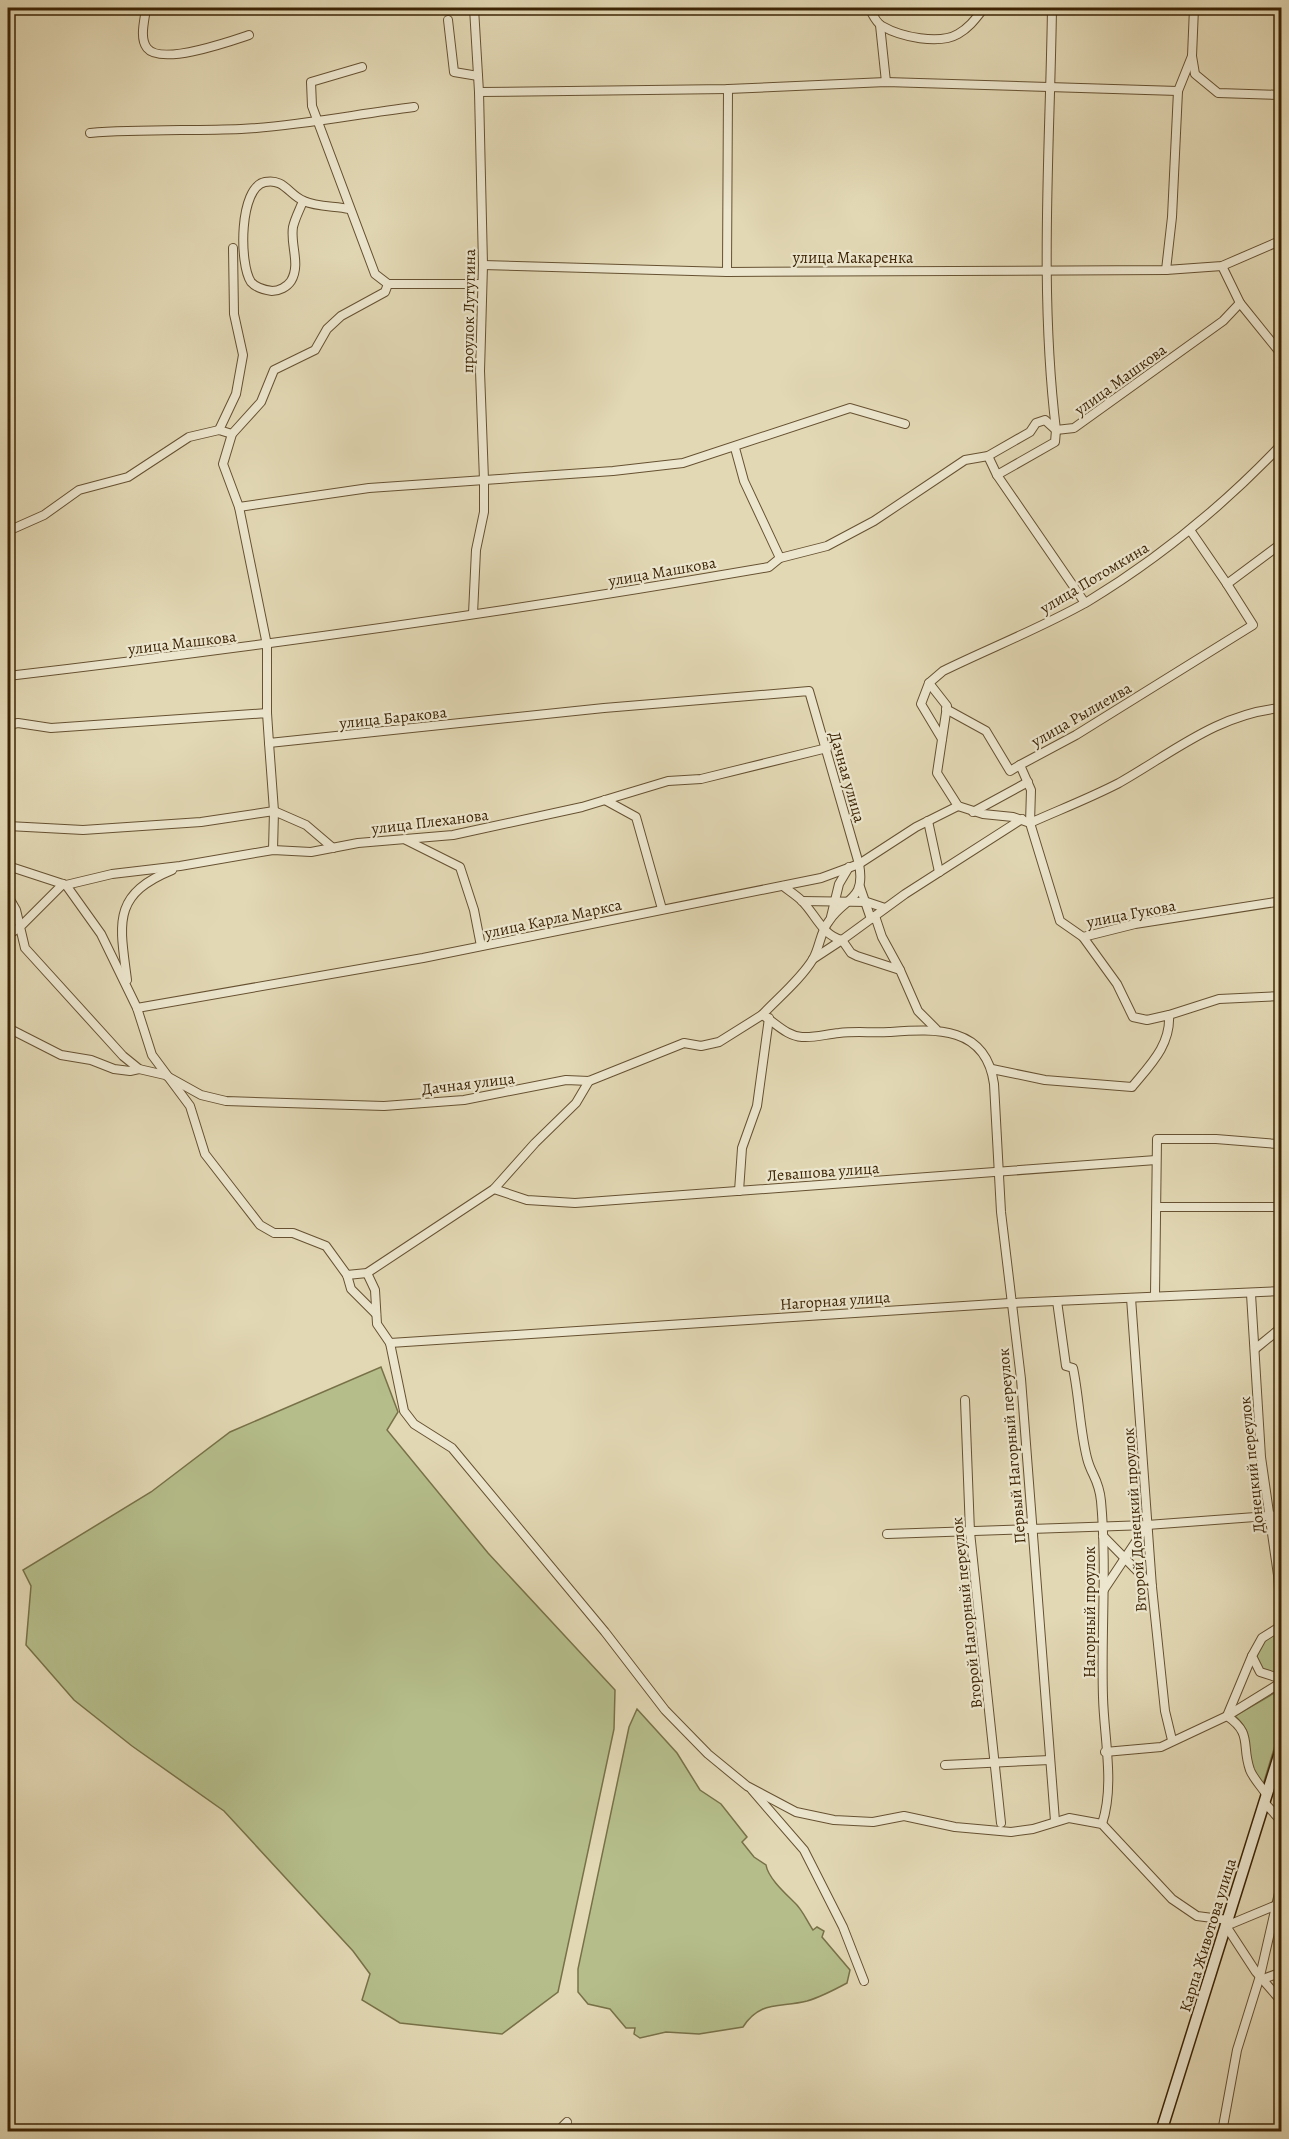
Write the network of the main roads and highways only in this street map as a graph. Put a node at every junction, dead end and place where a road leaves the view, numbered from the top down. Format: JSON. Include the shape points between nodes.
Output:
{"nodes":[{"id":1,"x":1281,"y":1746,"type":"edge"},
{"id":2,"x":1161,"y":2132,"type":"edge"}],
"edges":[{"from":1,"to":2,"type":"main road","name":"Карпа Животова улица"}]}
